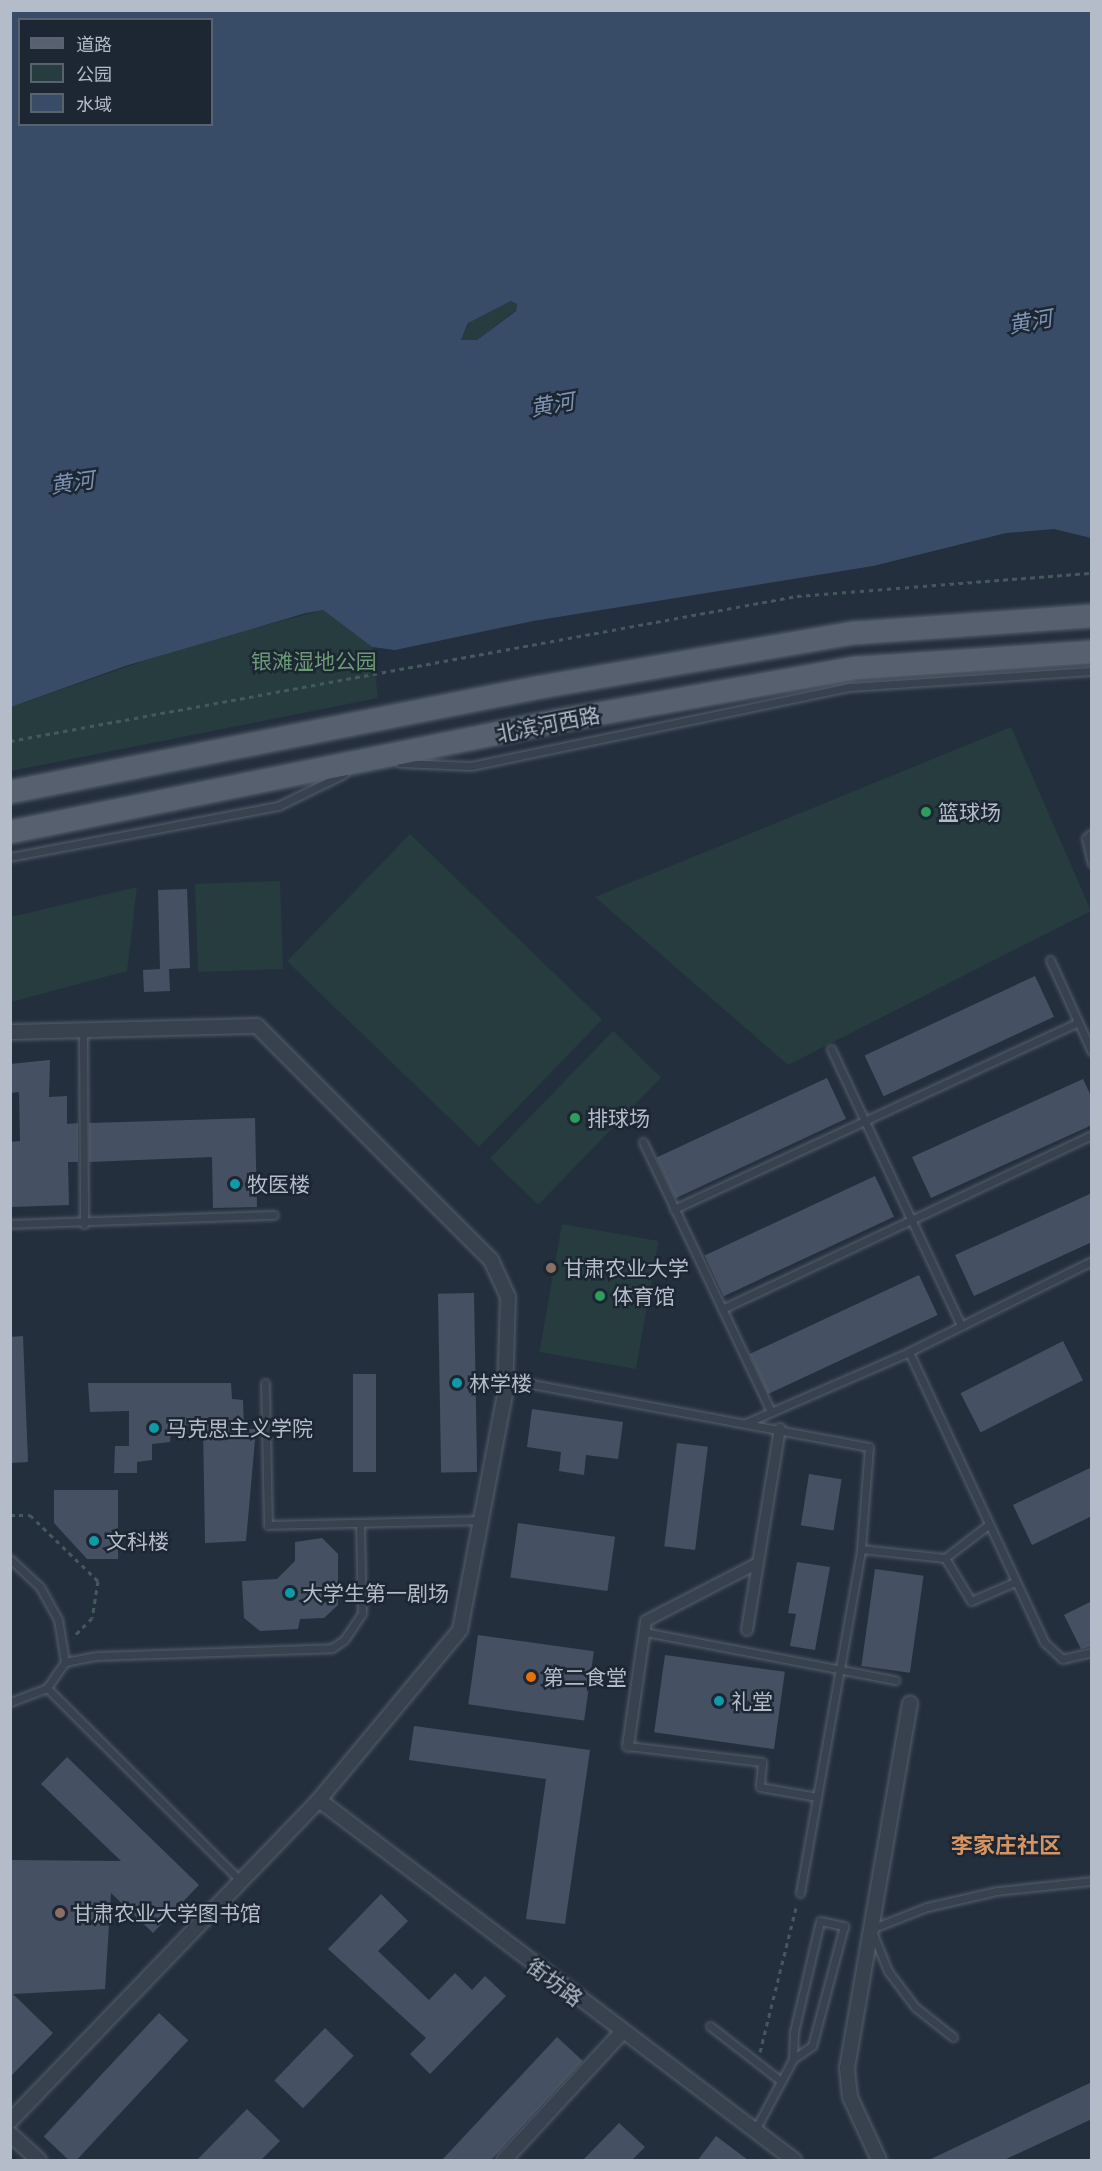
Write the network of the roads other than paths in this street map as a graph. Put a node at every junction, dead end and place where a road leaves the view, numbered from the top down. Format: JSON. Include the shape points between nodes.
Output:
{"nodes":[{"id":1,"x":1092,"y":615,"type":"edge"},
{"id":2,"x":1092,"y":652,"type":"edge"},
{"id":3,"x":1092,"y":671,"type":"edge"},
{"id":4,"x":364,"y":722,"type":"junction"},
{"id":5,"x":370,"y":761,"type":"junction"},
{"id":6,"x":10,"y":792,"type":"edge"},
{"id":7,"x":10,"y":832,"type":"edge"},
{"id":8,"x":1092,"y":833,"type":"edge"},
{"id":9,"x":10,"y":857,"type":"edge"},
{"id":10,"x":1092,"y":863,"type":"edge"},
{"id":11,"x":1050,"y":960,"type":"dead end"},
{"id":12,"x":1078,"y":1022,"type":"junction"},
{"id":13,"x":83,"y":1028,"type":"junction"},
{"id":14,"x":10,"y":1032,"type":"edge"},
{"id":15,"x":831,"y":1049,"type":"dead end"},
{"id":16,"x":1092,"y":1052,"type":"edge"},
{"id":17,"x":862,"y":1121,"type":"junction"},
{"id":18,"x":1092,"y":1135,"type":"edge"},
{"id":19,"x":643,"y":1142,"type":"dead end"},
{"id":20,"x":674,"y":1209,"type":"junction"},
{"id":21,"x":274,"y":1215,"type":"dead end"},
{"id":22,"x":911,"y":1220,"type":"junction"},
{"id":23,"x":10,"y":1224,"type":"edge"},
{"id":24,"x":84,"y":1224,"type":"junction"},
{"id":25,"x":1092,"y":1261,"type":"edge"},
{"id":26,"x":722,"y":1310,"type":"junction"},
{"id":27,"x":961,"y":1325,"type":"junction"},
{"id":28,"x":909,"y":1352,"type":"junction"},
{"id":29,"x":505,"y":1379,"type":"junction"},
{"id":30,"x":265,"y":1383,"type":"dead end"},
{"id":31,"x":771,"y":1412,"type":"junction"},
{"id":32,"x":746,"y":1423,"type":"junction"},
{"id":33,"x":780,"y":1429,"type":"junction"},
{"id":34,"x":481,"y":1520,"type":"junction"},
{"id":35,"x":360,"y":1525,"type":"junction"},
{"id":36,"x":988,"y":1525,"type":"junction"},
{"id":37,"x":861,"y":1548,"type":"junction"},
{"id":38,"x":945,"y":1558,"type":"junction"},
{"id":39,"x":10,"y":1559,"type":"edge"},
{"id":40,"x":758,"y":1563,"type":"junction"},
{"id":41,"x":1015,"y":1582,"type":"junction"},
{"id":42,"x":747,"y":1630,"type":"dead end"},
{"id":43,"x":645,"y":1632,"type":"junction"},
{"id":44,"x":1092,"y":1652,"type":"edge"},
{"id":45,"x":65,"y":1662,"type":"junction"},
{"id":46,"x":839,"y":1670,"type":"junction"},
{"id":47,"x":895,"y":1680,"type":"dead end"},
{"id":48,"x":47,"y":1688,"type":"junction"},
{"id":49,"x":10,"y":1702,"type":"edge"},
{"id":50,"x":910,"y":1703,"type":"dead end"},
{"id":51,"x":628,"y":1746,"type":"joint"},
{"id":52,"x":817,"y":1797,"type":"junction"},
{"id":53,"x":319,"y":1800,"type":"junction"},
{"id":54,"x":241,"y":1881,"type":"junction"},
{"id":55,"x":1092,"y":1881,"type":"edge"},
{"id":56,"x":800,"y":1893,"type":"road end"},
{"id":57,"x":871,"y":1929,"type":"junction"},
{"id":58,"x":710,"y":2026,"type":"dead end"},
{"id":59,"x":622,"y":2032,"type":"junction"},
{"id":60,"x":953,"y":2037,"type":"dead end"},
{"id":61,"x":793,"y":2059,"type":"junction"},
{"id":62,"x":781,"y":2081,"type":"junction"},
{"id":63,"x":10,"y":2121,"type":"edge"},
{"id":64,"x":754,"y":2130,"type":"junction"},
{"id":65,"x":10,"y":2134,"type":"edge"},
{"id":66,"x":39,"y":2160,"type":"edge"},
{"id":67,"x":504,"y":2160,"type":"edge"},
{"id":68,"x":794,"y":2160,"type":"edge"},
{"id":69,"x":879,"y":2160,"type":"edge"}],
"edges":[{"from":1,"to":4,"type":"main road","name":"北滨河西路","via":[[855,633]]},
{"from":2,"to":5,"type":"main road","name":"北滨河西路","via":[[857,668]]},
{"from":3,"to":5,"type":"lane","via":[[850,687],[471,766]]},
{"from":4,"to":5,"type":"main road"},
{"from":4,"to":6,"type":"main road","name":"北滨河西路"},
{"from":5,"to":7,"type":"main road","name":"北滨河西路"},
{"from":5,"to":9,"type":"lane","via":[[278,806]]},
{"from":8,"to":10,"type":"lane","via":[[1086,838]]},
{"from":11,"to":12,"type":"lane"},
{"from":12,"to":16,"type":"lane"},
{"from":12,"to":17,"type":"lane"},
{"from":13,"to":14,"type":"street"},
{"from":13,"to":24,"type":"lane"},
{"from":13,"to":29,"type":"street","via":[[256,1026],[491,1260],[508,1297]]},
{"from":15,"to":17,"type":"lane"},
{"from":17,"to":20,"type":"lane"},
{"from":17,"to":22,"type":"lane"},
{"from":18,"to":22,"type":"lane"},
{"from":19,"to":20,"type":"lane"},
{"from":20,"to":26,"type":"lane"},
{"from":21,"to":24,"type":"lane"},
{"from":22,"to":26,"type":"lane"},
{"from":22,"to":27,"type":"lane"},
{"from":23,"to":24,"type":"lane"},
{"from":25,"to":27,"type":"lane"},
{"from":26,"to":31,"type":"lane"},
{"from":27,"to":28,"type":"lane"},
{"from":28,"to":31,"type":"lane"},
{"from":28,"to":36,"type":"lane"},
{"from":29,"to":32,"type":"lane"},
{"from":29,"to":34,"type":"street"},
{"from":30,"to":35,"type":"lane","via":[[268,1525]]},
{"from":31,"to":32,"type":"lane"},
{"from":32,"to":33,"type":"lane"},
{"from":33,"to":37,"type":"lane","via":[[869,1447]]},
{"from":33,"to":40,"type":"street"},
{"from":34,"to":35,"type":"lane"},
{"from":34,"to":53,"type":"street","via":[[460,1630]]},
{"from":35,"to":45,"type":"lane","via":[[362,1613],[344,1640],[332,1648],[96,1656]]},
{"from":36,"to":38,"type":"lane"},
{"from":36,"to":41,"type":"lane"},
{"from":37,"to":38,"type":"lane"},
{"from":37,"to":46,"type":"lane"},
{"from":38,"to":41,"type":"lane","via":[[971,1601]]},
{"from":39,"to":45,"type":"lane","via":[[40,1587],[58,1619]]},
{"from":40,"to":42,"type":"street"},
{"from":40,"to":43,"type":"street","via":[[646,1621]]},
{"from":41,"to":44,"type":"lane","via":[[1052,1654],[1062,1659]]},
{"from":43,"to":46,"type":"lane"},
{"from":43,"to":51,"type":"street"},
{"from":45,"to":48,"type":"lane"},
{"from":46,"to":47,"type":"lane"},
{"from":46,"to":52,"type":"lane"},
{"from":48,"to":49,"type":"lane"},
{"from":48,"to":54,"type":"lane"},
{"from":50,"to":57,"type":"street"},
{"from":51,"to":52,"type":"lane","via":[[762,1762],[760,1786]]},
{"from":52,"to":56,"type":"lane"},
{"from":53,"to":54,"type":"street"},
{"from":53,"to":59,"type":"street","name":"街坊路"},
{"from":54,"to":63,"type":"street"},
{"from":55,"to":57,"type":"lane","via":[[997,1891],[927,1907]]},
{"from":57,"to":60,"type":"lane","via":[[888,1971],[915,2007]]},
{"from":57,"to":69,"type":"street","via":[[847,2068],[850,2097]]},
{"from":58,"to":62,"type":"lane"},
{"from":59,"to":64,"type":"street","name":"街坊路"},
{"from":59,"to":67,"type":"street"},
{"from":61,"to":61,"type":"lane","via":[[794,2032],[820,1921],[844,1926],[812,2046]]},
{"from":61,"to":62,"type":"lane"},
{"from":62,"to":64,"type":"lane"},
{"from":64,"to":68,"type":"street","name":"街坊路"},
{"from":65,"to":66,"type":"street"}]}
